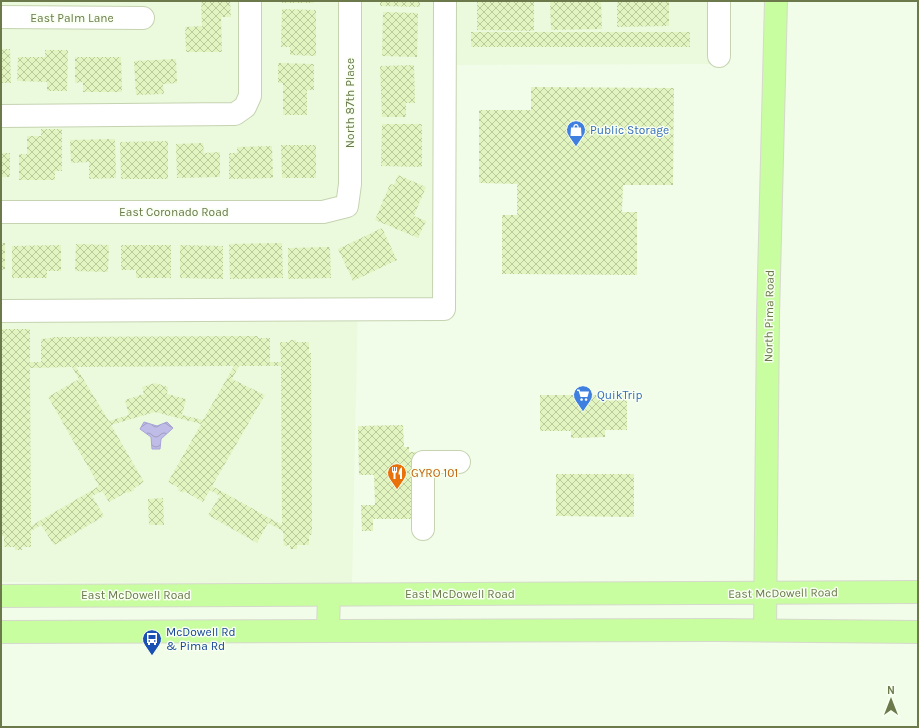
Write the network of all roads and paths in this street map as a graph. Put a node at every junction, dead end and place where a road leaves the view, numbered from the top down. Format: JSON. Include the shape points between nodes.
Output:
{"nodes":[{"id":1,"x":250,"y":1,"type":"edge"},
{"id":2,"x":350,"y":1,"type":"edge"},
{"id":3,"x":445,"y":1,"type":"edge"},
{"id":4,"x":719,"y":1,"type":"edge"},
{"id":5,"x":776,"y":1,"type":"edge"},
{"id":6,"x":1,"y":17,"type":"edge"},
{"id":7,"x":143,"y":18,"type":"dead end"},
{"id":8,"x":719,"y":56,"type":"dead end"},
{"id":9,"x":1,"y":116,"type":"edge"},
{"id":10,"x":347,"y":206,"type":"joint"},
{"id":11,"x":1,"y":212,"type":"edge"},
{"id":12,"x":1,"y":310,"type":"edge"},
{"id":13,"x":459,"y":462,"type":"dead end"},
{"id":14,"x":423,"y":529,"type":"dead end"},
{"id":15,"x":918,"y":592,"type":"edge"},
{"id":16,"x":766,"y":594,"type":"junction"},
{"id":17,"x":330,"y":595,"type":"junction"},
{"id":18,"x":1,"y":596,"type":"edge"},
{"id":19,"x":765,"y":630,"type":"junction"},
{"id":20,"x":328,"y":631,"type":"junction"},
{"id":21,"x":1,"y":632,"type":"edge"},
{"id":22,"x":918,"y":632,"type":"edge"}],
"edges":[{"from":1,"to":9,"type":"street","via":[[250,96],[245,107],[235,114]]},
{"from":2,"to":10,"type":"street","name":"North 87th Place","via":[[350,184]]},
{"from":3,"to":12,"type":"street","via":[[444,309]]},
{"from":4,"to":8,"type":"street"},
{"from":5,"to":16,"type":"main road","name":"North Pima Road"},
{"from":6,"to":7,"type":"street","name":"East Palm Lane"},
{"from":10,"to":11,"type":"street","name":"East Coronado Road","via":[[323,212]]},
{"from":13,"to":14,"type":"street","via":[[423,462]]},
{"from":15,"to":16,"type":"main road","name":"East McDowell Road"},
{"from":16,"to":17,"type":"main road","name":"East McDowell Road"},
{"from":16,"to":19,"type":"main road","name":"North Pima Road"},
{"from":17,"to":18,"type":"main road","name":"East McDowell Road"},
{"from":17,"to":20,"type":"main road"},
{"from":19,"to":20,"type":"main road"},
{"from":19,"to":22,"type":"main road"},
{"from":20,"to":21,"type":"main road"}]}
